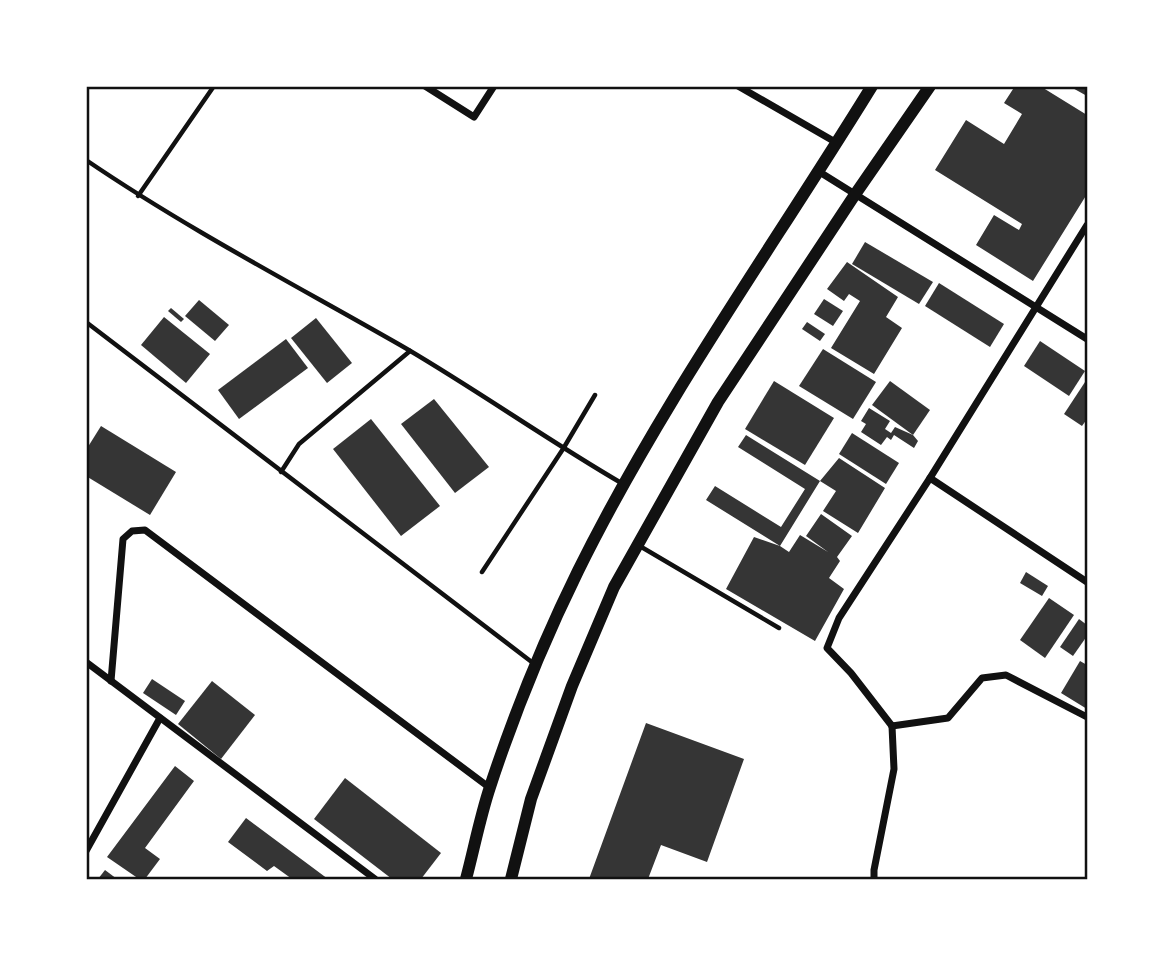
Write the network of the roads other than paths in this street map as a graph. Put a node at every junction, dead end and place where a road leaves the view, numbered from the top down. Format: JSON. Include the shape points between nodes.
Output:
{"nodes":[{"id":1,"x":214,"y":86,"type":"edge"},
{"id":2,"x":425,"y":86,"type":"edge"},
{"id":3,"x":494,"y":86,"type":"edge"},
{"id":4,"x":738,"y":86,"type":"edge"},
{"id":5,"x":872,"y":86,"type":"edge"},
{"id":6,"x":930,"y":86,"type":"edge"},
{"id":7,"x":837,"y":143,"type":"junction"},
{"id":8,"x":86,"y":160,"type":"edge"},
{"id":9,"x":818,"y":171,"type":"junction"},
{"id":10,"x":138,"y":196,"type":"junction"},
{"id":11,"x":854,"y":196,"type":"junction"},
{"id":12,"x":1087,"y":225,"type":"edge"},
{"id":13,"x":1035,"y":306,"type":"junction"},
{"id":14,"x":86,"y":322,"type":"edge"},
{"id":15,"x":1087,"y":339,"type":"edge"},
{"id":16,"x":410,"y":351,"type":"junction"},
{"id":17,"x":595,"y":395,"type":"dead end"},
{"id":18,"x":563,"y":449,"type":"junction"},
{"id":19,"x":281,"y":472,"type":"junction"},
{"id":20,"x":930,"y":478,"type":"junction"},
{"id":21,"x":624,"y":484,"type":"junction"},
{"id":22,"x":638,"y":545,"type":"junction"},
{"id":23,"x":482,"y":572,"type":"dead end"},
{"id":24,"x":1087,"y":582,"type":"edge"},
{"id":25,"x":779,"y":628,"type":"dead end"},
{"id":26,"x":86,"y":662,"type":"edge"},
{"id":27,"x":535,"y":665,"type":"junction"},
{"id":28,"x":111,"y":681,"type":"junction"},
{"id":29,"x":1087,"y":717,"type":"edge"},
{"id":30,"x":160,"y":718,"type":"junction"},
{"id":31,"x":892,"y":726,"type":"junction"},
{"id":32,"x":490,"y":788,"type":"junction"},
{"id":33,"x":86,"y":851,"type":"edge"},
{"id":34,"x":375,"y":879,"type":"edge"},
{"id":35,"x":466,"y":879,"type":"edge"},
{"id":36,"x":512,"y":879,"type":"edge"},
{"id":37,"x":874,"y":879,"type":"edge"}],
"edges":[{"from":1,"to":10,"type":"lane"},
{"from":2,"to":3,"type":"street","via":[[474,117]]},
{"from":4,"to":7,"type":"street"},
{"from":5,"to":7,"type":"main road"},
{"from":6,"to":11,"type":"main road"},
{"from":7,"to":9,"type":"main road"},
{"from":8,"to":10,"type":"lane"},
{"from":9,"to":11,"type":"street"},
{"from":9,"to":21,"type":"main road"},
{"from":10,"to":16,"type":"lane"},
{"from":11,"to":13,"type":"street"},
{"from":11,"to":22,"type":"main road","via":[[718,402]]},
{"from":12,"to":13,"type":"street"},
{"from":13,"to":15,"type":"street"},
{"from":13,"to":20,"type":"street"},
{"from":14,"to":19,"type":"lane"},
{"from":16,"to":18,"type":"lane"},
{"from":16,"to":19,"type":"lane","via":[[299,444]]},
{"from":17,"to":18,"type":"lane"},
{"from":18,"to":21,"type":"lane"},
{"from":18,"to":23,"type":"lane"},
{"from":19,"to":27,"type":"lane"},
{"from":20,"to":24,"type":"street"},
{"from":20,"to":31,"type":"street","via":[[839,618],[828,648]]},
{"from":21,"to":27,"type":"main road"},
{"from":22,"to":25,"type":"lane"},
{"from":22,"to":36,"type":"main road","via":[[614,587],[572,686],[531,799]]},
{"from":26,"to":28,"type":"street"},
{"from":27,"to":32,"type":"main road"},
{"from":28,"to":30,"type":"street"},
{"from":28,"to":32,"type":"street","via":[[123,539],[132,531],[145,530]]},
{"from":29,"to":31,"type":"street","via":[[1006,675],[982,678],[947,718]]},
{"from":30,"to":33,"type":"street"},
{"from":30,"to":34,"type":"street"},
{"from":31,"to":37,"type":"street","via":[[894,769]]},
{"from":32,"to":35,"type":"main road"}]}
